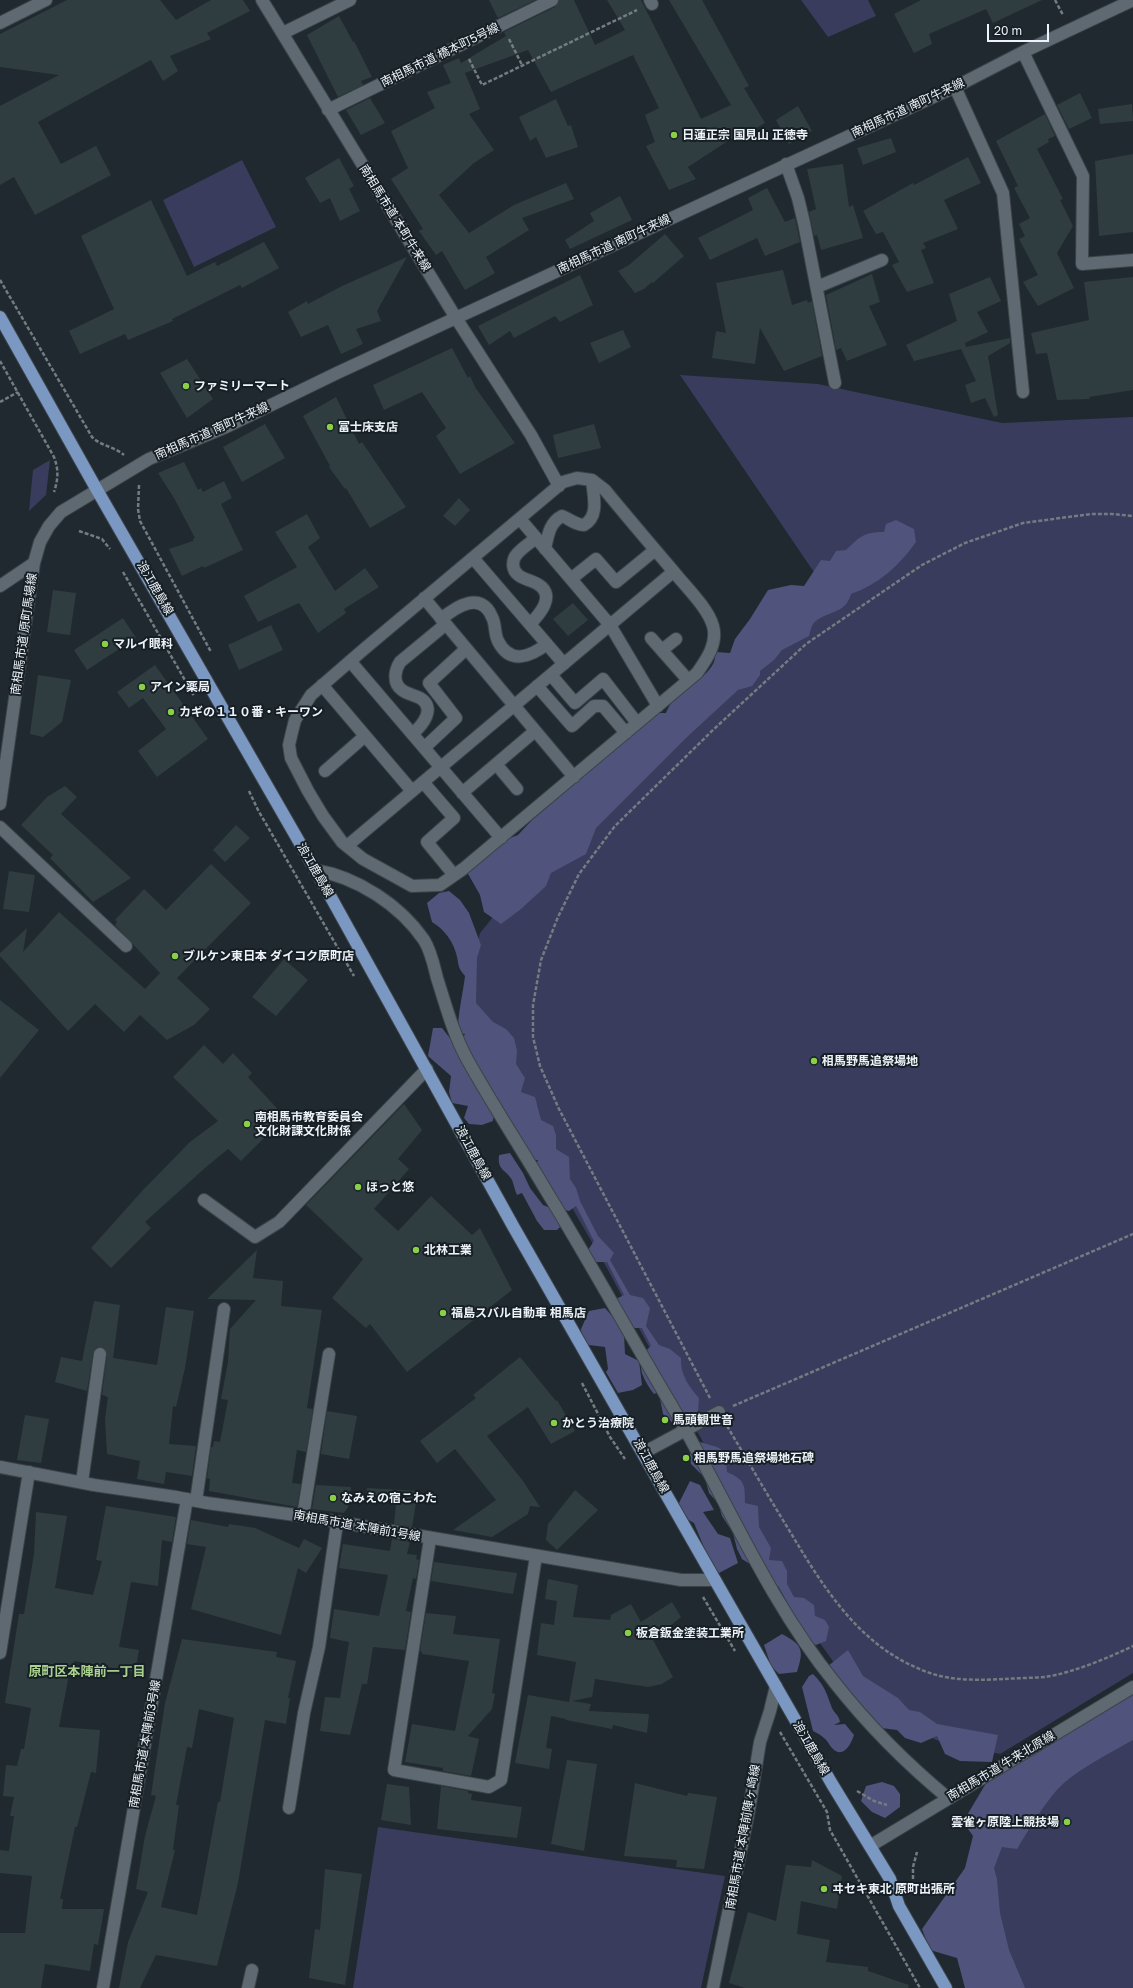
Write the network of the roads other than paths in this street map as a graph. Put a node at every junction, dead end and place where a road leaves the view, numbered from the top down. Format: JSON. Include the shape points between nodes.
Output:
{"nodes":[{"id":1,"x":46,"y":0,"type":"edge"},
{"id":2,"x":262,"y":0,"type":"edge"},
{"id":3,"x":350,"y":0,"type":"edge"},
{"id":4,"x":552,"y":0,"type":"edge"},
{"id":5,"x":1133,"y":0,"type":"edge"},
{"id":6,"x":0,"y":23,"type":"edge"},
{"id":7,"x":283,"y":33,"type":"junction"},
{"id":8,"x":1023,"y":52,"type":"junction"},
{"id":9,"x":955,"y":87,"type":"junction"},
{"id":10,"x":328,"y":110,"type":"junction"},
{"id":11,"x":786,"y":164,"type":"junction"},
{"id":12,"x":882,"y":260,"type":"dead end"},
{"id":13,"x":1133,"y":260,"type":"edge"},
{"id":14,"x":817,"y":287,"type":"junction"},
{"id":15,"x":0,"y":317,"type":"edge"},
{"id":16,"x":456,"y":318,"type":"junction"},
{"id":17,"x":835,"y":383,"type":"dead end"},
{"id":18,"x":1023,"y":392,"type":"dead end"},
{"id":19,"x":592,"y":480,"type":"junction"},
{"id":20,"x":559,"y":486,"type":"junction"},
{"id":21,"x":97,"y":490,"type":"junction"},
{"id":22,"x":520,"y":519,"type":"junction"},
{"id":23,"x":536,"y":538,"type":"junction"},
{"id":24,"x":545,"y":549,"type":"junction"},
{"id":25,"x":655,"y":550,"type":"junction"},
{"id":26,"x":473,"y":558,"type":"junction"},
{"id":27,"x":34,"y":563,"type":"junction"},
{"id":28,"x":673,"y":572,"type":"junction"},
{"id":29,"x":570,"y":579,"type":"junction"},
{"id":30,"x":0,"y":586,"type":"edge"},
{"id":31,"x":424,"y":598,"type":"junction"},
{"id":32,"x":443,"y":621,"type":"junction"},
{"id":33,"x":530,"y":624,"type":"junction"},
{"id":34,"x":610,"y":625,"type":"junction"},
{"id":35,"x":651,"y":638,"type":"dead end"},
{"id":36,"x":676,"y":639,"type":"dead end"},
{"id":37,"x":547,"y":644,"type":"junction"},
{"id":38,"x":466,"y":649,"type":"junction"},
{"id":39,"x":662,"y":650,"type":"junction"},
{"id":40,"x":350,"y":661,"type":"junction"},
{"id":41,"x":564,"y":664,"type":"junction"},
{"id":42,"x":550,"y":675,"type":"junction"},
{"id":43,"x":688,"y":680,"type":"junction"},
{"id":44,"x":322,"y":685,"type":"junction"},
{"id":45,"x":537,"y":686,"type":"junction"},
{"id":46,"x":514,"y":706,"type":"junction"},
{"id":47,"x":658,"y":706,"type":"junction"},
{"id":48,"x":637,"y":723,"type":"junction"},
{"id":49,"x":535,"y":731,"type":"junction"},
{"id":50,"x":626,"y":733,"type":"junction"},
{"id":51,"x":412,"y":734,"type":"junction"},
{"id":52,"x":365,"y":736,"type":"junction"},
{"id":53,"x":424,"y":748,"type":"junction"},
{"id":54,"x":496,"y":764,"type":"junction"},
{"id":55,"x":440,"y":767,"type":"junction"},
{"id":56,"x":325,"y":771,"type":"dead end"},
{"id":57,"x":574,"y":777,"type":"junction"},
{"id":58,"x":423,"y":782,"type":"junction"},
{"id":59,"x":517,"y":789,"type":"dead end"},
{"id":60,"x":412,"y":791,"type":"junction"},
{"id":61,"x":462,"y":793,"type":"junction"},
{"id":62,"x":0,"y":804,"type":"edge"},
{"id":63,"x":0,"y":827,"type":"edge"},
{"id":64,"x":501,"y":838,"type":"junction"},
{"id":65,"x":347,"y":846,"type":"junction"},
{"id":66,"x":316,"y":870,"type":"junction"},
{"id":67,"x":454,"y":875,"type":"junction"},
{"id":68,"x":126,"y":946,"type":"dead end"},
{"id":69,"x":427,"y":1069,"type":"junction"},
{"id":70,"x":204,"y":1200,"type":"dead end"},
{"id":71,"x":224,"y":1309,"type":"dead end"},
{"id":72,"x":100,"y":1354,"type":"dead end"},
{"id":73,"x":329,"y":1354,"type":"dead end"},
{"id":74,"x":719,"y":1412,"type":"road end"},
{"id":75,"x":686,"y":1430,"type":"junction"},
{"id":76,"x":643,"y":1453,"type":"junction"},
{"id":77,"x":0,"y":1467,"type":"edge"},
{"id":78,"x":29,"y":1472,"type":"junction"},
{"id":79,"x":82,"y":1482,"type":"junction"},
{"id":80,"x":191,"y":1500,"type":"junction"},
{"id":81,"x":303,"y":1516,"type":"junction"},
{"id":82,"x":337,"y":1523,"type":"junction"},
{"id":83,"x":430,"y":1539,"type":"junction"},
{"id":84,"x":536,"y":1556,"type":"junction"},
{"id":85,"x":715,"y":1580,"type":"junction"},
{"id":86,"x":4,"y":1596,"type":"edge"},
{"id":87,"x":0,"y":1653,"type":"edge"},
{"id":88,"x":776,"y":1686,"type":"junction"},
{"id":89,"x":1133,"y":1687,"type":"edge"},
{"id":90,"x":948,"y":1798,"type":"junction"},
{"id":91,"x":289,"y":1808,"type":"dead end"},
{"id":92,"x":870,"y":1846,"type":"junction"},
{"id":93,"x":252,"y":1970,"type":"dead end"},
{"id":94,"x":103,"y":1988,"type":"edge"},
{"id":95,"x":248,"y":1988,"type":"edge"},
{"id":96,"x":713,"y":1988,"type":"edge"},
{"id":97,"x":946,"y":1988,"type":"edge"}],
"edges":[{"from":1,"to":6,"type":"street"},
{"from":2,"to":7,"type":"street","name":"南相馬市道 本町牛来線"},
{"from":3,"to":7,"type":"street"},
{"from":4,"to":10,"type":"street","name":"南相馬市道 橋本町5号線"},
{"from":5,"to":8,"type":"street","name":"南相馬市道 南町牛来線"},
{"from":7,"to":10,"type":"street","name":"南相馬市道 本町牛来線"},
{"from":8,"to":9,"type":"street","name":"南相馬市道 南町牛来線"},
{"from":8,"to":13,"type":"street","via":[[1082,176],[1082,264]]},
{"from":9,"to":11,"type":"street","name":"南相馬市道 南町牛来線"},
{"from":9,"to":18,"type":"street","via":[[1003,193]]},
{"from":10,"to":16,"type":"street","name":"南相馬市道 本町牛来線"},
{"from":11,"to":14,"type":"street","via":[[798,198]]},
{"from":11,"to":16,"type":"street","name":"南相馬市道 南町牛来線"},
{"from":12,"to":14,"type":"street"},
{"from":14,"to":17,"type":"street"},
{"from":15,"to":21,"type":"main road","name":"浪江鹿島線"},
{"from":16,"to":20,"type":"street","name":"南相馬市道 本町牛来線","via":[[531,435]]},
{"from":16,"to":21,"type":"street","name":"南相馬市道 南町牛来線","via":[[239,421],[150,459]]},
{"from":19,"to":20,"type":"street","via":[[577,478],[563,482]]},
{"from":19,"to":24,"type":"street","via":[[595,509],[589,522],[584,525],[573,523],[562,516],[552,523]]},
{"from":19,"to":25,"type":"street","via":[[605,490]]},
{"from":20,"to":22,"type":"street"},
{"from":21,"to":27,"type":"street","name":"南相馬市道 原町馬場線","via":[[61,512],[40,542]]},
{"from":21,"to":66,"type":"main road","name":"浪江鹿島線"},
{"from":22,"to":23,"type":"street"},
{"from":22,"to":26,"type":"street"},
{"from":23,"to":24,"type":"street"},
{"from":23,"to":33,"type":"street","via":[[516,554],[513,561],[518,574],[540,585],[544,592],[546,601],[539,615]]},
{"from":24,"to":29,"type":"street"},
{"from":25,"to":28,"type":"street"},
{"from":25,"to":29,"type":"street","via":[[616,582],[596,559]]},
{"from":26,"to":31,"type":"street"},
{"from":26,"to":33,"type":"street"},
{"from":27,"to":30,"type":"street"},
{"from":27,"to":62,"type":"street","name":"南相馬市道 原町馬場線"},
{"from":28,"to":34,"type":"street"},
{"from":28,"to":43,"type":"street","via":[[706,612],[714,628],[713,645],[708,658]]},
{"from":29,"to":34,"type":"street"},
{"from":31,"to":32,"type":"street"},
{"from":31,"to":40,"type":"street"},
{"from":32,"to":37,"type":"street","via":[[455,607],[467,602],[477,602],[492,615],[498,642],[510,654],[528,656]]},
{"from":32,"to":38,"type":"street"},
{"from":32,"to":51,"type":"street","via":[[396,668],[395,676],[402,690],[422,699],[426,704],[427,718]]},
{"from":33,"to":37,"type":"street"},
{"from":34,"to":41,"type":"street"},
{"from":34,"to":47,"type":"street"},
{"from":35,"to":39,"type":"street"},
{"from":36,"to":39,"type":"street"},
{"from":37,"to":41,"type":"street"},
{"from":38,"to":46,"type":"street"},
{"from":38,"to":53,"type":"street","via":[[429,683],[456,718]]},
{"from":39,"to":43,"type":"street"},
{"from":40,"to":44,"type":"street"},
{"from":40,"to":51,"type":"street"},
{"from":41,"to":42,"type":"street"},
{"from":42,"to":45,"type":"street"},
{"from":42,"to":48,"type":"street","via":[[575,703],[603,679]]},
{"from":43,"to":47,"type":"street"},
{"from":44,"to":52,"type":"street"},
{"from":44,"to":65,"type":"street","via":[[311,695],[295,720],[289,745],[291,758],[323,816]]},
{"from":45,"to":46,"type":"street"},
{"from":45,"to":50,"type":"street","via":[[572,726],[594,706],[603,706]]},
{"from":46,"to":49,"type":"street"},
{"from":46,"to":55,"type":"street"},
{"from":47,"to":48,"type":"street"},
{"from":48,"to":50,"type":"street"},
{"from":49,"to":54,"type":"street"},
{"from":49,"to":57,"type":"street"},
{"from":50,"to":57,"type":"street"},
{"from":51,"to":53,"type":"street"},
{"from":52,"to":56,"type":"street"},
{"from":52,"to":60,"type":"street"},
{"from":53,"to":55,"type":"street"},
{"from":54,"to":59,"type":"street"},
{"from":54,"to":61,"type":"street"},
{"from":55,"to":58,"type":"street"},
{"from":55,"to":61,"type":"street"},
{"from":57,"to":64,"type":"street"},
{"from":58,"to":60,"type":"street"},
{"from":58,"to":67,"type":"street","via":[[454,818],[427,842]]},
{"from":60,"to":65,"type":"street"},
{"from":61,"to":64,"type":"street"},
{"from":63,"to":68,"type":"street"},
{"from":64,"to":67,"type":"street"},
{"from":65,"to":67,"type":"street","via":[[363,859],[412,886],[440,885]]},
{"from":66,"to":69,"type":"main road","name":"浪江鹿島線"},
{"from":66,"to":75,"type":"street","via":[[342,876],[376,894],[397,911],[426,942],[455,1035],[468,1060]]},
{"from":69,"to":70,"type":"street","via":[[279,1222],[256,1237]]},
{"from":69,"to":76,"type":"main road","name":"浪江鹿島線","via":[[513,1226]]},
{"from":71,"to":80,"type":"street","name":"南相馬市道 本陣前3号線"},
{"from":72,"to":79,"type":"street"},
{"from":73,"to":81,"type":"street"},
{"from":74,"to":75,"type":"street"},
{"from":75,"to":76,"type":"street"},
{"from":75,"to":90,"type":"street","via":[[755,1558],[795,1626],[835,1684],[891,1746],[922,1777]]},
{"from":76,"to":85,"type":"main road","name":"浪江鹿島線"},
{"from":77,"to":78,"type":"street","name":"南相馬市道 本陣前1号線"},
{"from":78,"to":79,"type":"street","name":"南相馬市道 本陣前1号線","via":[[39,1476]]},
{"from":78,"to":86,"type":"street"},
{"from":79,"to":80,"type":"street","name":"南相馬市道 本陣前1号線"},
{"from":80,"to":81,"type":"street","name":"南相馬市道 本陣前1号線"},
{"from":80,"to":94,"type":"street","name":"南相馬市道 本陣前3号線"},
{"from":81,"to":82,"type":"street","name":"南相馬市道 本陣前1号線"},
{"from":82,"to":83,"type":"street","name":"南相馬市道 本陣前1号線"},
{"from":82,"to":91,"type":"street","via":[[319,1647],[304,1712]]},
{"from":83,"to":84,"type":"street","name":"南相馬市道 本陣前1号線"},
{"from":83,"to":84,"type":"street","via":[[394,1770],[489,1787],[501,1780]]},
{"from":84,"to":85,"type":"street","name":"南相馬市道 本陣前1号線","via":[[681,1580]]},
{"from":85,"to":88,"type":"main road","name":"浪江鹿島線"},
{"from":86,"to":87,"type":"street"},
{"from":88,"to":92,"type":"main road","name":"浪江鹿島線"},
{"from":88,"to":96,"type":"street","name":"南相馬市道 本陣前陣ヶ崎線","via":[[760,1742]]},
{"from":89,"to":90,"type":"street","name":"南相馬市道 牛来北原線"},
{"from":90,"to":92,"type":"street","name":"南相馬市道 牛来北原線"},
{"from":92,"to":97,"type":"main road","name":"浪江鹿島線","via":[[890,1879],[899,1906]]},
{"from":93,"to":95,"type":"street"}]}
